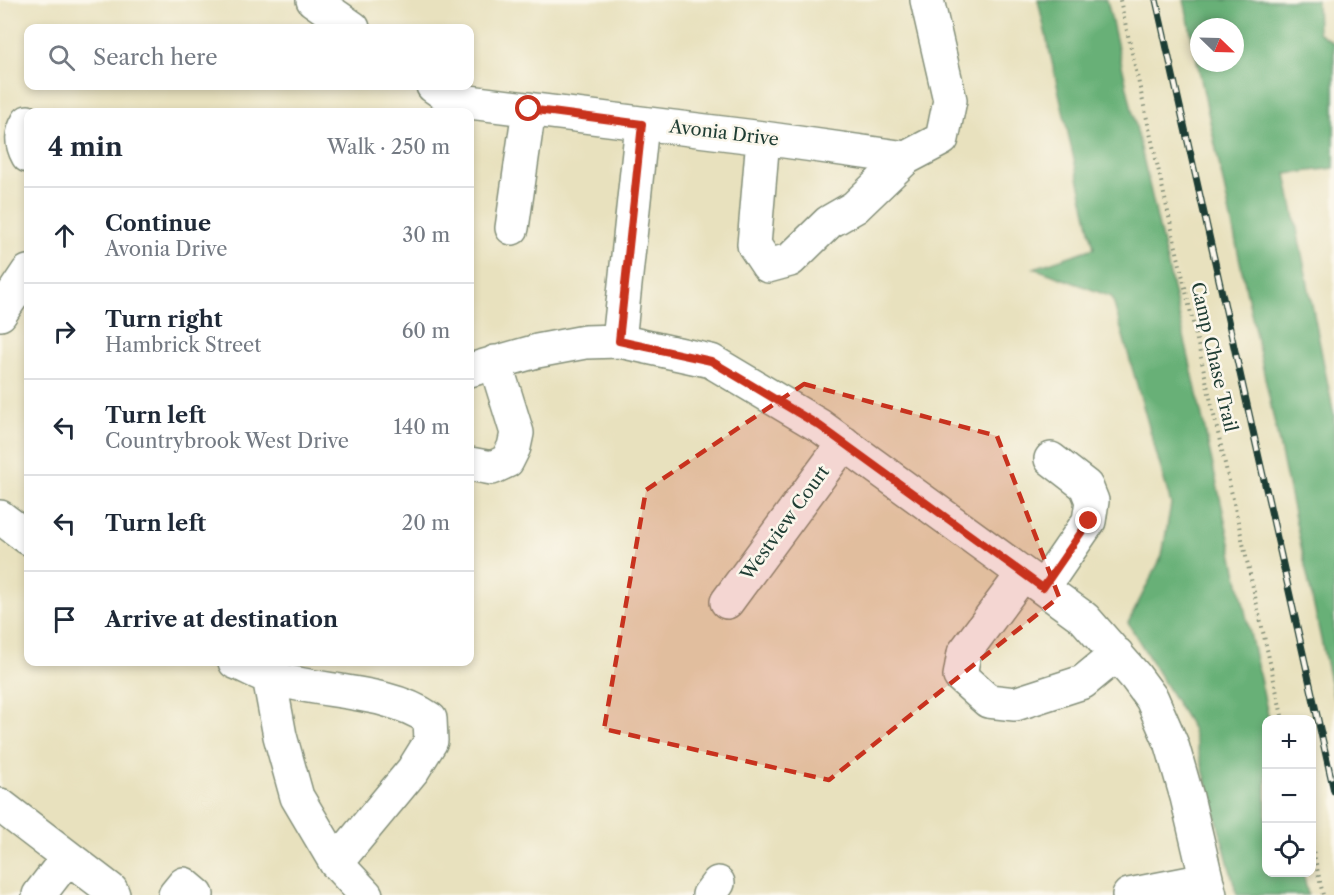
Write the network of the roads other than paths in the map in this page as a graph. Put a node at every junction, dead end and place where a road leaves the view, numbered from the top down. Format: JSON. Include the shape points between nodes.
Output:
{"nodes":[{"id":1,"x":313,"y":0,"type":"edge"},
{"id":2,"x":927,"y":0,"type":"edge"},
{"id":3,"x":347,"y":24,"type":"edge"},
{"id":4,"x":439,"y":90,"type":"edge"},
{"id":5,"x":529,"y":109,"type":"junction"},
{"id":6,"x":642,"y":124,"type":"junction"},
{"id":7,"x":24,"y":128,"type":"edge"},
{"id":8,"x":763,"y":138,"type":"junction"},
{"id":9,"x":24,"y":149,"type":"edge"},
{"id":10,"x":906,"y":158,"type":"junction"},
{"id":11,"x":512,"y":228,"type":"dead end"},
{"id":12,"x":24,"y":278,"type":"edge"},
{"id":13,"x":0,"y":314,"type":"edge"},
{"id":14,"x":619,"y":341,"type":"junction"},
{"id":15,"x":482,"y":366,"type":"edge"},
{"id":16,"x":844,"y":443,"type":"junction"},
{"id":17,"x":1051,"y":459,"type":"dead end"},
{"id":18,"x":474,"y":465,"type":"edge"},
{"id":19,"x":0,"y":517,"type":"edge"},
{"id":20,"x":24,"y":535,"type":"edge"},
{"id":21,"x":1033,"y":581,"type":"junction"},
{"id":22,"x":727,"y":602,"type":"dead end"},
{"id":23,"x":1117,"y":654,"type":"junction"},
{"id":24,"x":255,"y":666,"type":"edge"},
{"id":25,"x":270,"y":669,"type":"edge"},
{"id":26,"x":0,"y":806,"type":"edge"},
{"id":27,"x":68,"y":857,"type":"junction"},
{"id":28,"x":336,"y":863,"type":"junction"},
{"id":29,"x":1208,"y":888,"type":"edge"},
{"id":30,"x":39,"y":895,"type":"edge"},
{"id":31,"x":113,"y":895,"type":"edge"},
{"id":32,"x":176,"y":895,"type":"edge"},
{"id":33,"x":197,"y":895,"type":"edge"},
{"id":34,"x":366,"y":895,"type":"edge"},
{"id":35,"x":1129,"y":895,"type":"edge"}],
"edges":[{"from":1,"to":3,"type":"street"},
{"from":2,"to":10,"type":"street","via":[[950,100],[942,139]]},
{"from":4,"to":5,"type":"street","name":"Avonia Drive","via":[[453,100]]},
{"from":5,"to":6,"type":"street","name":"Avonia Drive"},
{"from":5,"to":11,"type":"street"},
{"from":6,"to":8,"type":"street","name":"Avonia Drive"},
{"from":6,"to":14,"type":"street"},
{"from":7,"to":9,"type":"street"},
{"from":8,"to":10,"type":"street","name":"Avonia Drive"},
{"from":8,"to":10,"type":"street","via":[[754,245],[768,266],[790,260],[829,222],[855,207]]},
{"from":12,"to":13,"type":"street"},
{"from":14,"to":15,"type":"street","via":[[585,342]]},
{"from":14,"to":16,"type":"street","via":[[711,361]]},
{"from":15,"to":18,"type":"street","via":[[517,433],[507,461],[492,468]]},
{"from":16,"to":21,"type":"street"},
{"from":16,"to":22,"type":"street","name":"Westview Court"},
{"from":17,"to":21,"type":"street","via":[[1086,486],[1092,501],[1089,521]]},
{"from":19,"to":20,"type":"street"},
{"from":21,"to":23,"type":"street","via":[[1083,618]]},
{"from":21,"to":23,"type":"street","via":[[964,653],[960,676],[988,700],[1015,704],[1083,682]]},
{"from":23,"to":29,"type":"street","via":[[1152,699],[1172,746]]},
{"from":24,"to":25,"type":"street"},
{"from":25,"to":28,"type":"street","via":[[280,736],[297,797]]},
{"from":25,"to":28,"type":"street","via":[[392,702],[417,710],[430,720],[431,741],[413,770]]},
{"from":26,"to":27,"type":"street"},
{"from":27,"to":30,"type":"street"},
{"from":27,"to":31,"type":"street"},
{"from":28,"to":34,"type":"street"},
{"from":29,"to":35,"type":"street"},
{"from":32,"to":33,"type":"street","via":[[184,885]]}]}
